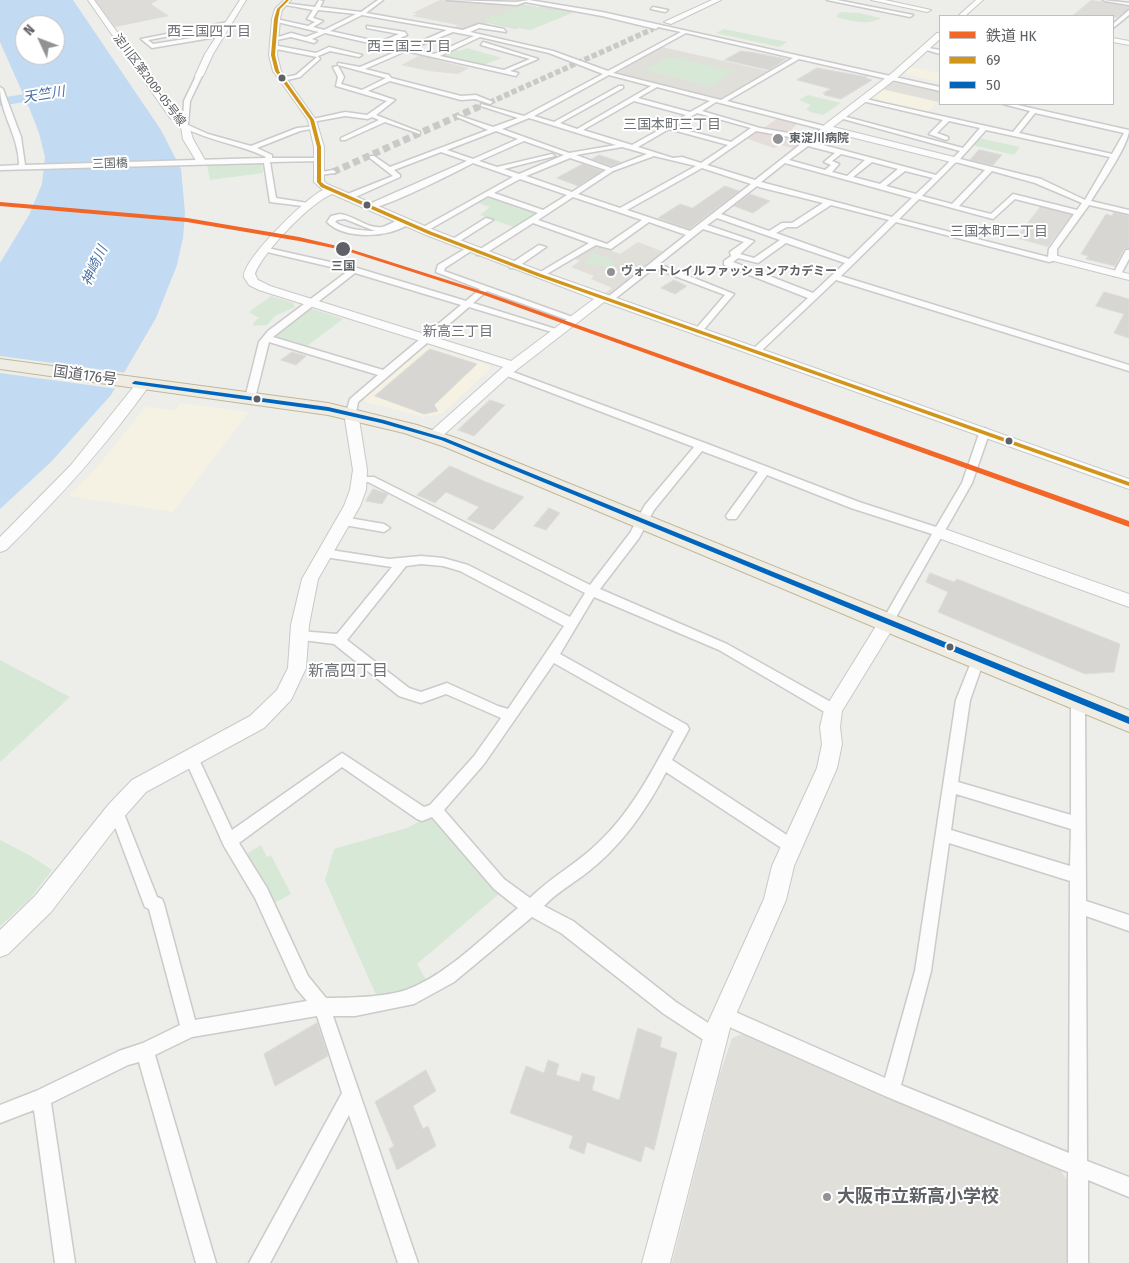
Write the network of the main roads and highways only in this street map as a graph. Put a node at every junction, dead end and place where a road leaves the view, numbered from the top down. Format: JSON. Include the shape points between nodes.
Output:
{"nodes":[{"id":1,"x":0,"y":364,"type":"edge"},
{"id":2,"x":1129,"y":720,"type":"edge"}],
"edges":[{"from":1,"to":2,"type":"highway","name":"国道176号","via":[[351,413],[434,436]]}]}
